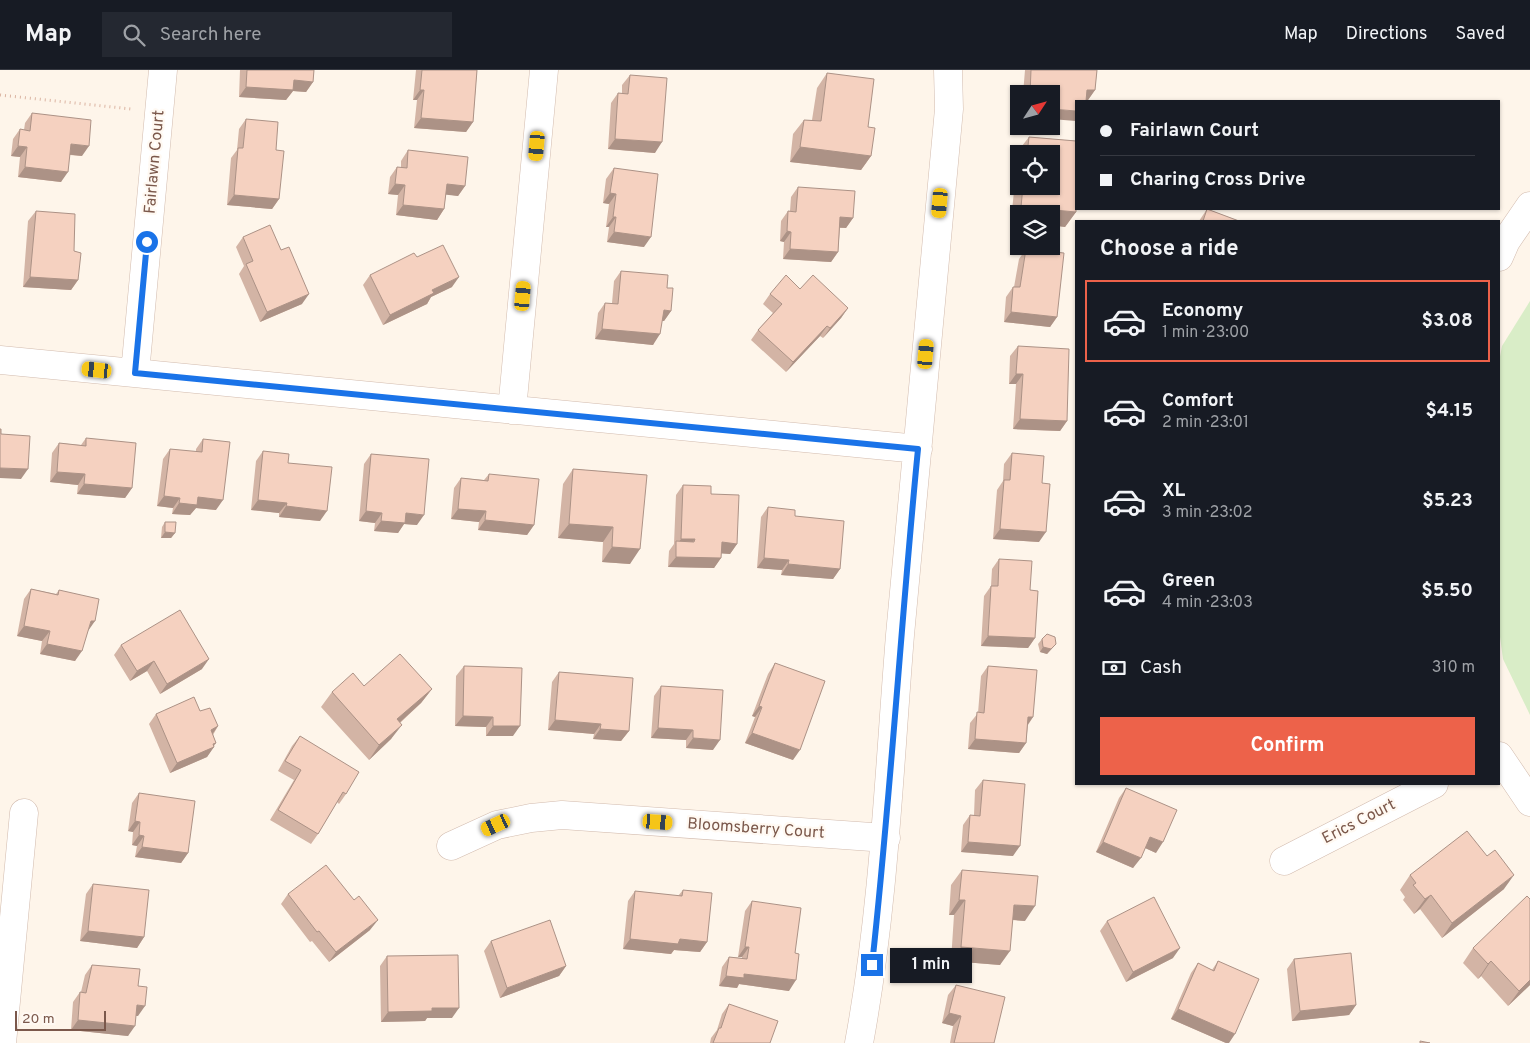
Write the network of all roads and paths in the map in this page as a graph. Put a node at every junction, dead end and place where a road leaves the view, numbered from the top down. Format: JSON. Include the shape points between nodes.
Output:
{"nodes":[{"id":1,"x":163,"y":70,"type":"edge"},
{"id":2,"x":544,"y":70,"type":"edge"},
{"id":3,"x":948,"y":70,"type":"edge"},
{"id":4,"x":0,"y":95,"type":"edge"},
{"id":5,"x":160,"y":112,"type":"junction"},
{"id":6,"x":1530,"y":206,"type":"edge"},
{"id":7,"x":1500,"y":255,"type":"edge"},
{"id":8,"x":0,"y":360,"type":"edge"},
{"id":9,"x":135,"y":373,"type":"junction"},
{"id":10,"x":512,"y":410,"type":"junction"},
{"id":11,"x":918,"y":449,"type":"junction"},
{"id":12,"x":1500,"y":757,"type":"edge"},
{"id":13,"x":1432,"y":785,"type":"edge"},
{"id":14,"x":1530,"y":802,"type":"edge"},
{"id":15,"x":24,"y":813,"type":"dead end"},
{"id":16,"x":886,"y":838,"type":"junction"},
{"id":17,"x":451,"y":846,"type":"dead end"},
{"id":18,"x":1284,"y":861,"type":"dead end"},
{"id":19,"x":2,"y":1043,"type":"edge"},
{"id":20,"x":859,"y":1043,"type":"edge"}],
"edges":[{"from":1,"to":5,"type":"street","name":"Fairlawn Court"},
{"from":2,"to":10,"type":"street"},
{"from":3,"to":11,"type":"street","via":[[949,109]]},
{"from":4,"to":5,"type":"path"},
{"from":5,"to":9,"type":"street","name":"Fairlawn Court"},
{"from":6,"to":7,"type":"street"},
{"from":8,"to":9,"type":"street"},
{"from":9,"to":10,"type":"street"},
{"from":10,"to":11,"type":"street"},
{"from":11,"to":16,"type":"street","via":[[900,636]]},
{"from":12,"to":14,"type":"street"},
{"from":13,"to":18,"type":"street","name":"Erics Court"},
{"from":15,"to":19,"type":"street"},
{"from":16,"to":17,"type":"street","name":"Bloomsberry Court","via":[[562,815],[496,825]]},
{"from":16,"to":20,"type":"street","via":[[870,983]]}]}
